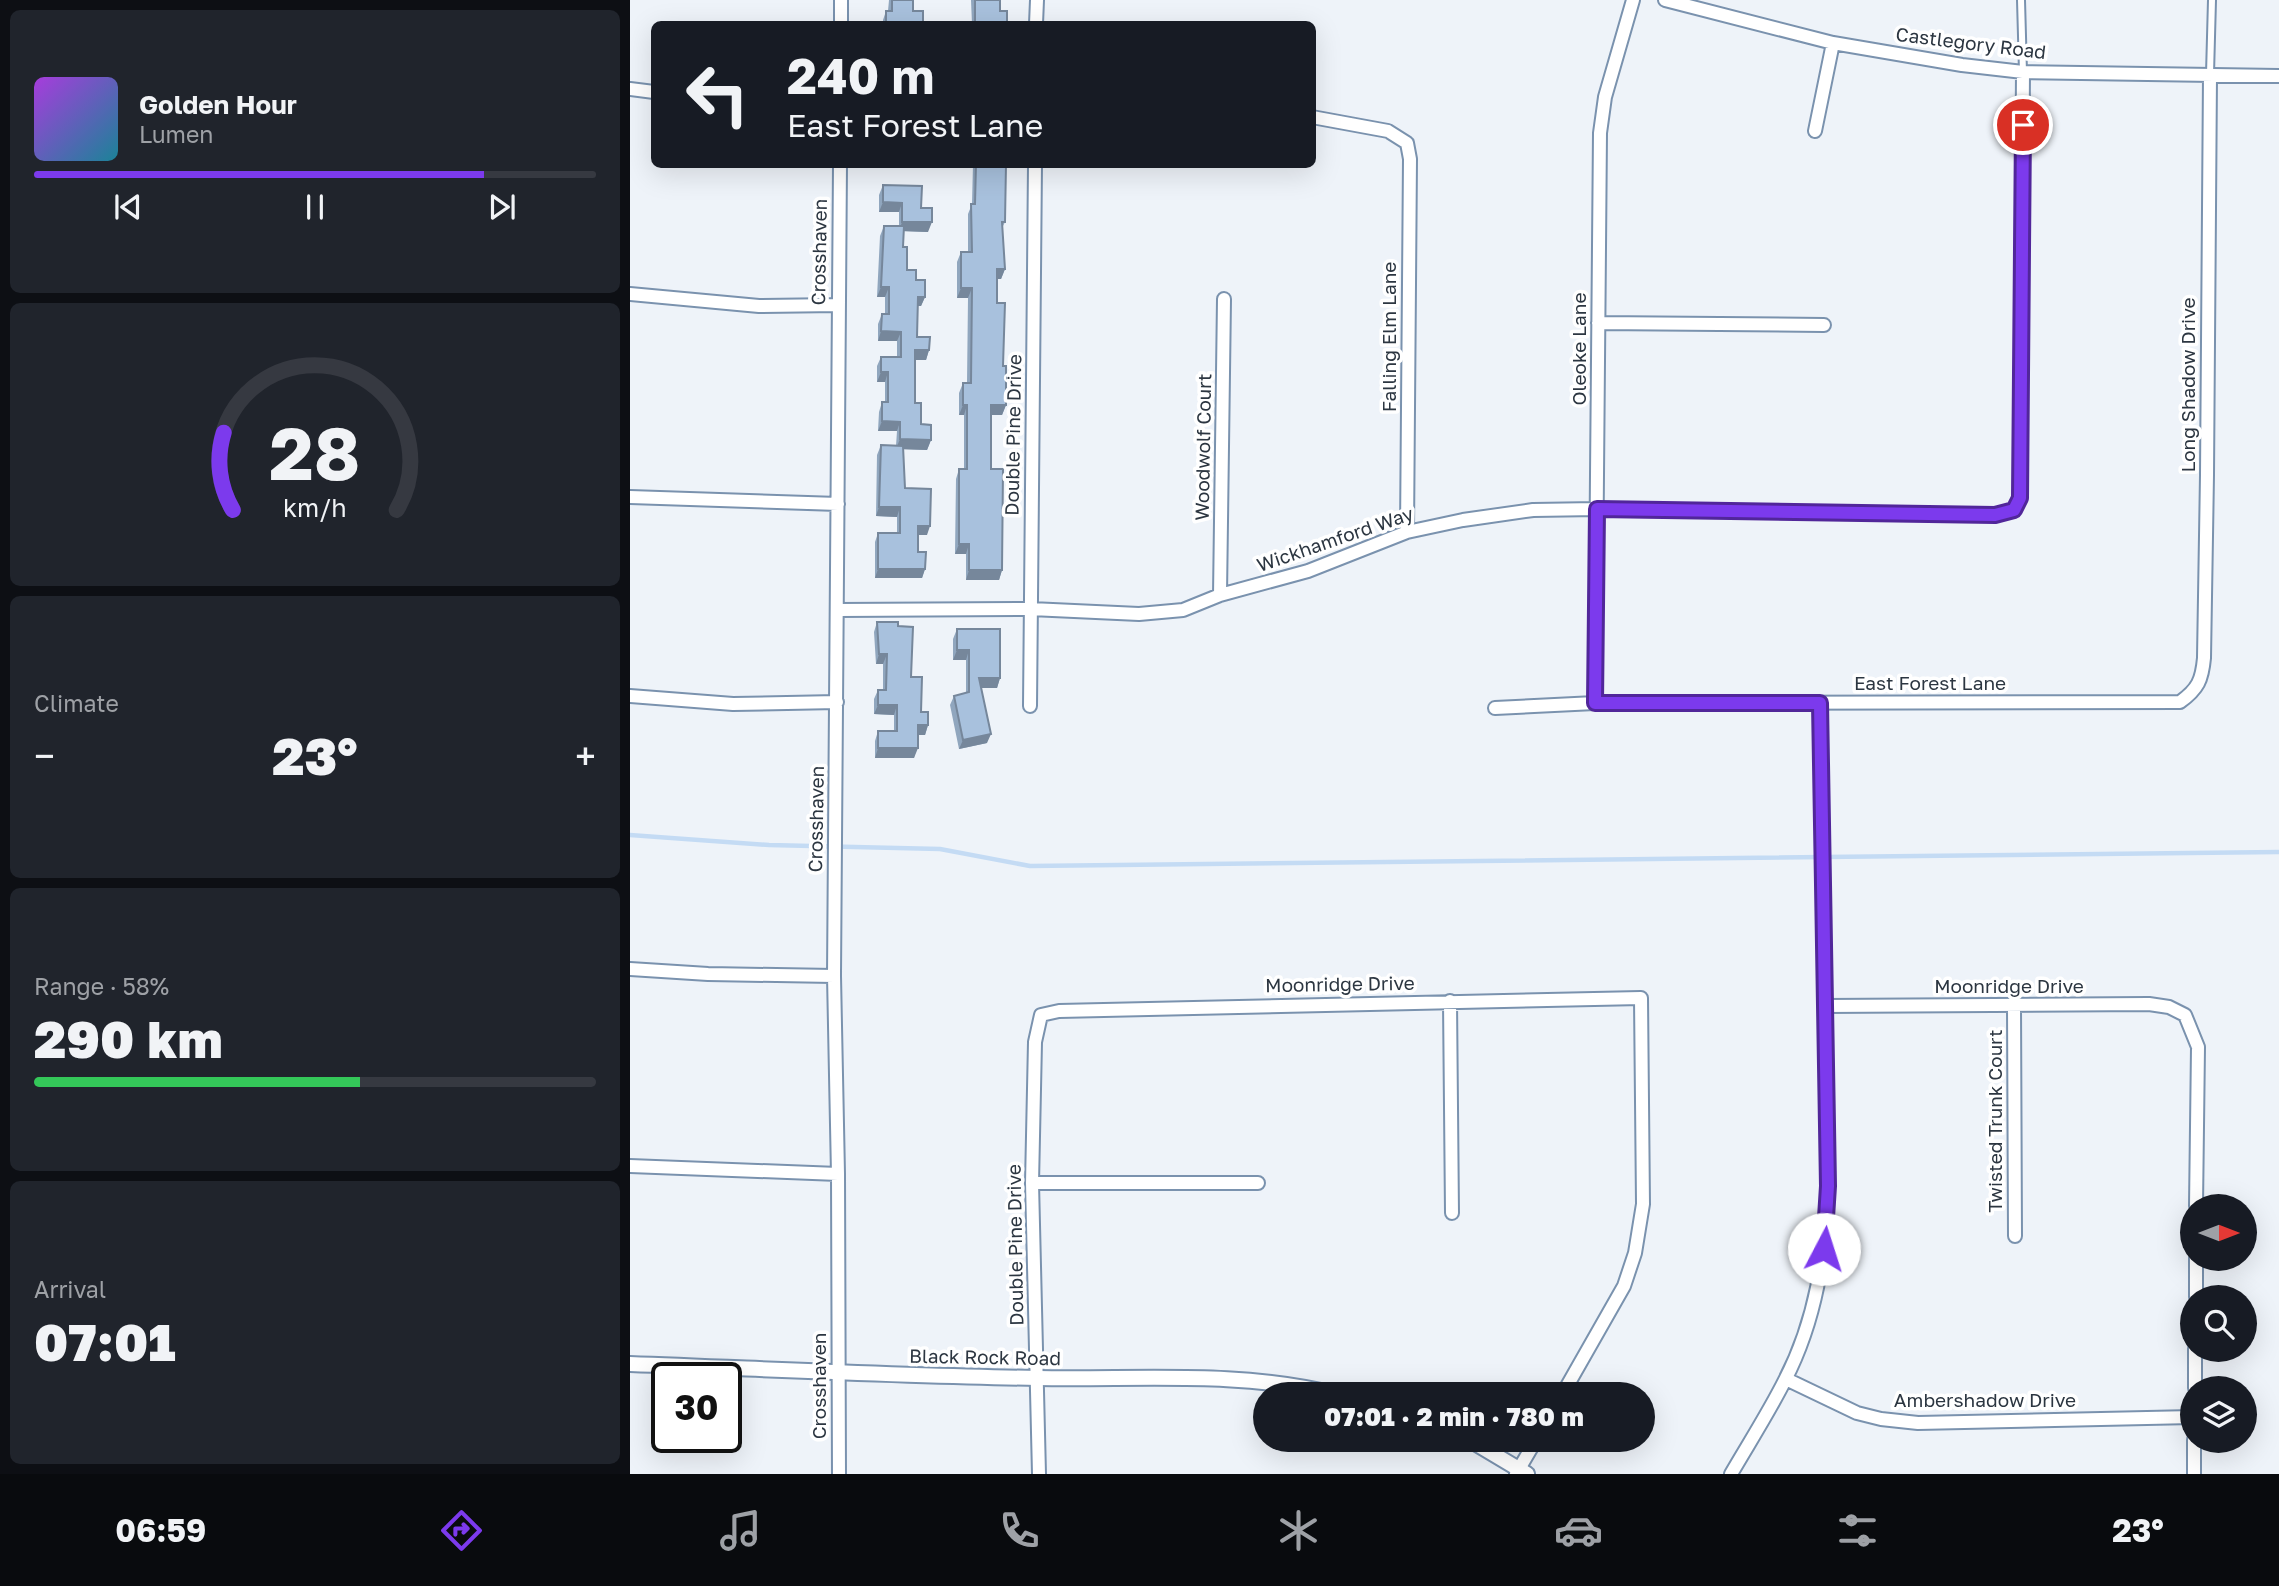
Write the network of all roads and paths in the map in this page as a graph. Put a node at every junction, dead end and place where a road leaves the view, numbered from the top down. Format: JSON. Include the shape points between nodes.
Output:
{"nodes":[{"id":1,"x":841,"y":0,"type":"edge"},
{"id":2,"x":1037,"y":0,"type":"edge"},
{"id":3,"x":1633,"y":0,"type":"edge"},
{"id":4,"x":1665,"y":0,"type":"edge"},
{"id":5,"x":2021,"y":0,"type":"edge"},
{"id":6,"x":2212,"y":0,"type":"edge"},
{"id":7,"x":841,"y":21,"type":"edge"},
{"id":8,"x":1036,"y":21,"type":"edge"},
{"id":9,"x":1833,"y":43,"type":"junction"},
{"id":10,"x":2023,"y":72,"type":"junction"},
{"id":11,"x":2210,"y":76,"type":"junction"},
{"id":12,"x":2279,"y":76,"type":"edge"},
{"id":13,"x":630,"y":89,"type":"edge"},
{"id":14,"x":651,"y":92,"type":"edge"},
{"id":15,"x":1316,"y":118,"type":"edge"},
{"id":16,"x":1815,"y":131,"type":"dead end"},
{"id":17,"x":839,"y":168,"type":"edge"},
{"id":18,"x":1035,"y":168,"type":"edge"},
{"id":19,"x":630,"y":294,"type":"edge"},
{"id":20,"x":1224,"y":299,"type":"dead end"},
{"id":21,"x":838,"y":305,"type":"junction"},
{"id":22,"x":1598,"y":323,"type":"junction"},
{"id":23,"x":1825,"y":325,"type":"dead end"},
{"id":24,"x":630,"y":497,"type":"edge"},
{"id":25,"x":838,"y":504,"type":"junction"},
{"id":26,"x":1597,"y":509,"type":"junction"},
{"id":27,"x":1408,"y":532,"type":"junction"},
{"id":28,"x":1220,"y":595,"type":"junction"},
{"id":29,"x":1031,"y":609,"type":"junction"},
{"id":30,"x":838,"y":610,"type":"junction"},
{"id":31,"x":2194,"y":692,"type":"joint"},
{"id":32,"x":630,"y":696,"type":"edge"},
{"id":33,"x":836,"y":702,"type":"junction"},
{"id":34,"x":1595,"y":703,"type":"junction"},
{"id":35,"x":1820,"y":703,"type":"junction"},
{"id":36,"x":1030,"y":706,"type":"dead end"},
{"id":37,"x":1495,"y":708,"type":"dead end"},
{"id":38,"x":630,"y":969,"type":"edge"},
{"id":39,"x":834,"y":976,"type":"junction"},
{"id":40,"x":1450,"y":1001,"type":"junction"},
{"id":41,"x":1825,"y":1006,"type":"junction"},
{"id":42,"x":2014,"y":1006,"type":"junction"},
{"id":43,"x":1041,"y":1015,"type":"joint"},
{"id":44,"x":630,"y":1166,"type":"edge"},
{"id":45,"x":838,"y":1174,"type":"junction"},
{"id":46,"x":1032,"y":1183,"type":"junction"},
{"id":47,"x":1258,"y":1183,"type":"dead end"},
{"id":48,"x":2196,"y":1194,"type":"edge"},
{"id":49,"x":1452,"y":1213,"type":"dead end"},
{"id":50,"x":2015,"y":1236,"type":"dead end"},
{"id":51,"x":630,"y":1364,"type":"edge"},
{"id":52,"x":839,"y":1372,"type":"junction"},
{"id":53,"x":1038,"y":1378,"type":"junction"},
{"id":54,"x":1786,"y":1379,"type":"junction"},
{"id":55,"x":1267,"y":1382,"type":"edge"},
{"id":56,"x":1569,"y":1382,"type":"edge"},
{"id":57,"x":2180,"y":1417,"type":"edge"},
{"id":58,"x":1489,"y":1452,"type":"edge"},
{"id":59,"x":1530,"y":1452,"type":"edge"},
{"id":60,"x":2194,"y":1453,"type":"edge"},
{"id":61,"x":1521,"y":1472,"type":"edge"},
{"id":62,"x":839,"y":1474,"type":"edge"},
{"id":63,"x":1039,"y":1474,"type":"edge"},
{"id":64,"x":1731,"y":1474,"type":"edge"},
{"id":65,"x":2194,"y":1474,"type":"edge"}],
"edges":[{"from":1,"to":7,"type":"street"},
{"from":2,"to":8,"type":"street"},
{"from":3,"to":22,"type":"street","name":"Oleoke Lane","via":[[1605,97],[1600,133]]},
{"from":4,"to":9,"type":"street","name":"Castlegory Road"},
{"from":5,"to":10,"type":"lane"},
{"from":6,"to":11,"type":"lane"},
{"from":9,"to":10,"type":"street","name":"Castlegory Road"},
{"from":9,"to":16,"type":"street"},
{"from":10,"to":11,"type":"street","name":"Castlegory Road"},
{"from":10,"to":26,"type":"street","name":"Wickhamford Way","via":[[2020,498],[2014,510],[1995,515]]},
{"from":11,"to":12,"type":"street","name":"Castlegory Road"},
{"from":11,"to":31,"type":"street","name":"Long Shadow Drive","via":[[2204,658]]},
{"from":13,"to":14,"type":"street"},
{"from":15,"to":27,"type":"street","name":"Falling Elm Lane","via":[[1388,131],[1407,143]]},
{"from":17,"to":21,"type":"street","name":"Crosshaven"},
{"from":18,"to":29,"type":"street","name":"Double Pine Drive"},
{"from":19,"to":21,"type":"street","via":[[759,306]]},
{"from":20,"to":28,"type":"street","name":"Woodwolf Court"},
{"from":21,"to":25,"type":"street","name":"Crosshaven"},
{"from":22,"to":23,"type":"street"},
{"from":22,"to":26,"type":"street","name":"Oleoke Lane"},
{"from":24,"to":25,"type":"street"},
{"from":25,"to":30,"type":"street","name":"Crosshaven"},
{"from":26,"to":27,"type":"street","name":"Wickhamford Way","via":[[1533,510]]},
{"from":26,"to":34,"type":"street","name":"Oleoke Lane"},
{"from":27,"to":28,"type":"street","name":"Wickhamford Way","via":[[1308,571]]},
{"from":28,"to":29,"type":"street","name":"Wickhamford Way","via":[[1183,611],[1139,614]]},
{"from":29,"to":30,"type":"street","name":"Wickhamford Way"},
{"from":29,"to":36,"type":"street","name":"Double Pine Drive"},
{"from":30,"to":33,"type":"street","name":"Crosshaven"},
{"from":31,"to":35,"type":"street","name":"East Forest Lane","via":[[2180,702]]},
{"from":32,"to":33,"type":"street","via":[[733,704]]},
{"from":33,"to":39,"type":"street","name":"Crosshaven"},
{"from":34,"to":35,"type":"street","name":"East Forest Lane"},
{"from":34,"to":37,"type":"street","name":"East Forest Lane"},
{"from":35,"to":41,"type":"street"},
{"from":38,"to":39,"type":"street"},
{"from":39,"to":45,"type":"street","name":"Crosshaven"},
{"from":40,"to":43,"type":"street","name":"Moonridge Drive","via":[[1081,1009]]},
{"from":40,"to":49,"type":"street"},
{"from":40,"to":56,"type":"street","name":"Moonridge Drive","via":[[1641,998],[1643,1203],[1639,1237],[1624,1286]]},
{"from":41,"to":42,"type":"street","name":"Moonridge Drive"},
{"from":41,"to":54,"type":"street","via":[[1827,1229],[1813,1309]]},
{"from":42,"to":48,"type":"street","name":"Moonridge Drive","via":[[2148,1004],[2185,1014],[2198,1047]]},
{"from":42,"to":50,"type":"street","name":"Twisted Trunk Court"},
{"from":43,"to":46,"type":"street","name":"Double Pine Drive","via":[[1035,1042]]},
{"from":44,"to":45,"type":"street"},
{"from":45,"to":52,"type":"street","name":"Crosshaven"},
{"from":46,"to":47,"type":"street"},
{"from":46,"to":53,"type":"street","name":"Double Pine Drive"},
{"from":51,"to":52,"type":"street","name":"Black Rock Road"},
{"from":52,"to":53,"type":"street","name":"Black Rock Road"},
{"from":52,"to":62,"type":"street","name":"Crosshaven"},
{"from":53,"to":55,"type":"street","name":"Black Rock Road"},
{"from":53,"to":63,"type":"street","name":"Double Pine Drive"},
{"from":54,"to":57,"type":"street","name":"Ambershadow Drive","via":[[1857,1413],[1918,1423]]},
{"from":54,"to":64,"type":"street"},
{"from":58,"to":61,"type":"street"},
{"from":59,"to":61,"type":"street"},
{"from":60,"to":65,"type":"street"}]}
